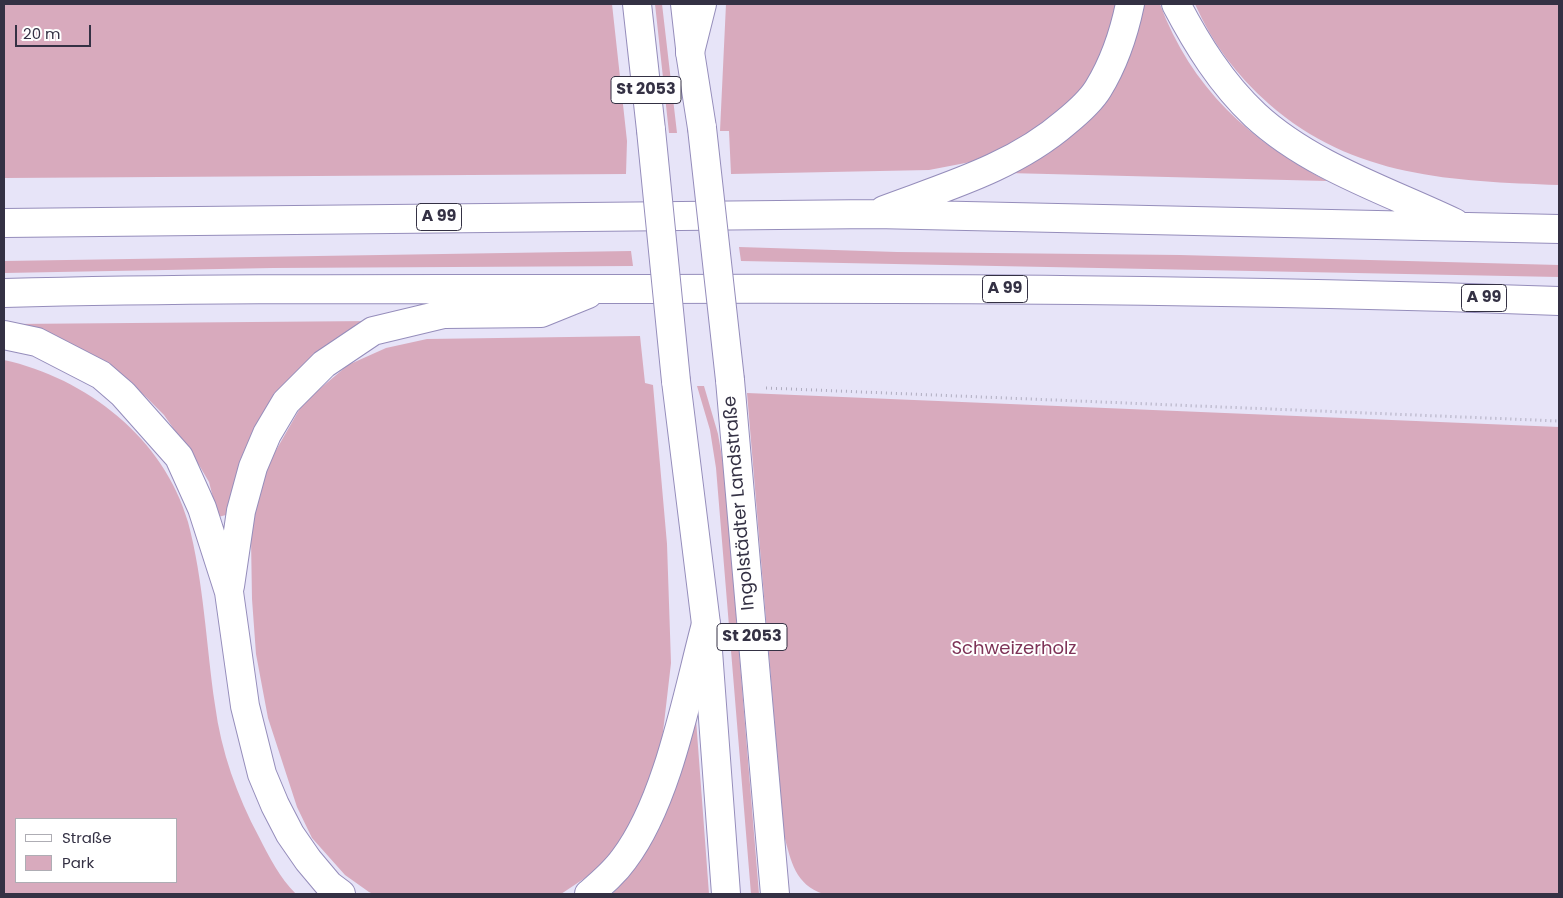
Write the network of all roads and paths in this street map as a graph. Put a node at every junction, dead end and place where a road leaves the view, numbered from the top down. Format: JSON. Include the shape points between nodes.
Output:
{"nodes":[{"id":1,"x":637,"y":4,"type":"edge"},
{"id":2,"x":685,"y":4,"type":"edge"},
{"id":3,"x":702,"y":4,"type":"edge"},
{"id":4,"x":1130,"y":4,"type":"edge"},
{"id":5,"x":1176,"y":4,"type":"edge"},
{"id":6,"x":690,"y":52,"type":"junction"},
{"id":7,"x":875,"y":214,"type":"junction"},
{"id":8,"x":4,"y":223,"type":"edge"},
{"id":9,"x":1466,"y":228,"type":"junction"},
{"id":10,"x":1559,"y":229,"type":"edge"},
{"id":11,"x":600,"y":289,"type":"junction"},
{"id":12,"x":4,"y":293,"type":"edge"},
{"id":13,"x":1559,"y":301,"type":"edge"},
{"id":14,"x":4,"y":335,"type":"edge"},
{"id":15,"x":766,"y":388,"type":"dead end"},
{"id":16,"x":1559,"y":421,"type":"edge"},
{"id":17,"x":229,"y":592,"type":"junction"},
{"id":18,"x":706,"y":624,"type":"junction"},
{"id":19,"x":341,"y":894,"type":"edge"},
{"id":20,"x":589,"y":894,"type":"edge"},
{"id":21,"x":726,"y":894,"type":"edge"},
{"id":22,"x":775,"y":894,"type":"edge"}],
"edges":[{"from":1,"to":18,"type":"main road","number":"St 2053","bridge":true,"via":[[676,381]]},
{"from":2,"to":6,"type":"main road","number":"St 2053"},
{"from":3,"to":6,"type":"main road"},
{"from":4,"to":7,"type":"main road","via":[[1124,31],[1097,90],[1077,113],[1046,139],[1006,163]]},
{"from":5,"to":9,"type":"main road","via":[[1215,71],[1255,115],[1304,151]]},
{"from":6,"to":22,"type":"main road","name":"Ingolstädter Landstraße","number":"St 2053","bridge":true,"via":[[702,128],[730,380]]},
{"from":7,"to":8,"type":"main road","number":"A 99"},
{"from":7,"to":9,"type":"main road","number":"A 99"},
{"from":9,"to":10,"type":"main road","number":"A 99"},
{"from":11,"to":12,"type":"main road","number":"A 99","via":[[193,288]]},
{"from":11,"to":13,"type":"main road","number":"A 99","via":[[831,287],[1184,291]]},
{"from":11,"to":17,"type":"main road","via":[[541,313],[444,314],[373,332],[324,364],[286,402],[253,467],[241,511]]},
{"from":14,"to":17,"type":"main road","via":[[37,342],[101,375],[145,418],[179,457],[202,508]]},
{"from":15,"to":16,"type":"path"},
{"from":17,"to":19,"type":"main road","via":[[245,706],[262,774],[290,834],[329,885]]},
{"from":18,"to":20,"type":"main road","via":[[656,801],[624,859]]},
{"from":18,"to":21,"type":"main road","number":"St 2053"}]}
